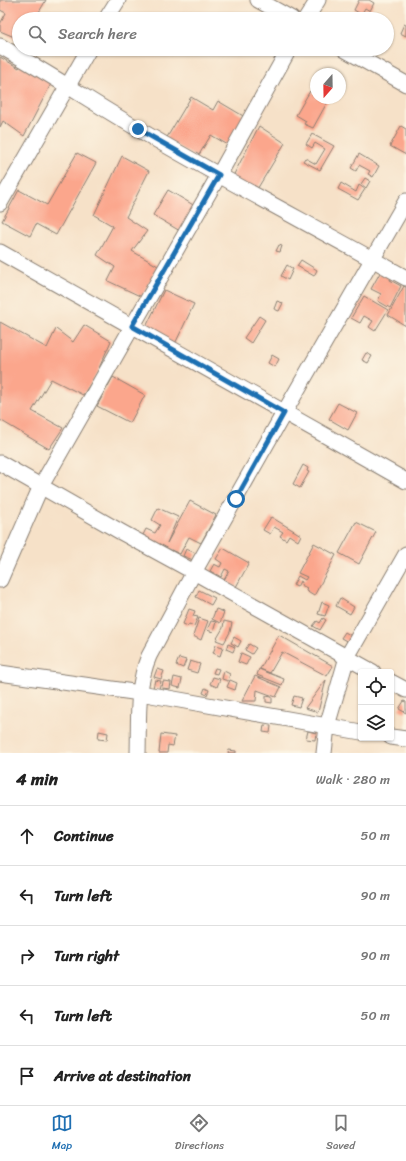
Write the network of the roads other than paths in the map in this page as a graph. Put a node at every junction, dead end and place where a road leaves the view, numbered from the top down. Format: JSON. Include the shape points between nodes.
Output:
{"nodes":[{"id":1,"x":118,"y":0,"type":"edge"},
{"id":2,"x":258,"y":0,"type":"edge"},
{"id":3,"x":318,"y":0,"type":"edge"},
{"id":4,"x":110,"y":12,"type":"edge"},
{"id":5,"x":279,"y":12,"type":"edge"},
{"id":6,"x":310,"y":12,"type":"edge"},
{"id":7,"x":0,"y":46,"type":"edge"},
{"id":8,"x":12,"y":53,"type":"edge"},
{"id":9,"x":17,"y":56,"type":"edge"},
{"id":10,"x":85,"y":56,"type":"edge"},
{"id":11,"x":285,"y":56,"type":"edge"},
{"id":12,"x":356,"y":56,"type":"edge"},
{"id":13,"x":406,"y":84,"type":"edge"},
{"id":14,"x":67,"y":85,"type":"junction"},
{"id":15,"x":219,"y":175,"type":"junction"},
{"id":16,"x":406,"y":201,"type":"edge"},
{"id":17,"x":0,"y":203,"type":"edge"},
{"id":18,"x":0,"y":252,"type":"edge"},
{"id":19,"x":372,"y":259,"type":"junction"},
{"id":20,"x":406,"y":278,"type":"edge"},
{"id":21,"x":132,"y":326,"type":"junction"},
{"id":22,"x":284,"y":413,"type":"junction"},
{"id":23,"x":0,"y":463,"type":"edge"},
{"id":24,"x":406,"y":481,"type":"edge"},
{"id":25,"x":41,"y":486,"type":"junction"},
{"id":26,"x":406,"y":554,"type":"edge"},
{"id":27,"x":194,"y":572,"type":"junction"},
{"id":28,"x":0,"y":580,"type":"edge"},
{"id":29,"x":347,"y":657,"type":"junction"},
{"id":30,"x":368,"y":669,"type":"edge"},
{"id":31,"x":0,"y":673,"type":"edge"},
{"id":32,"x":394,"y":684,"type":"edge"},
{"id":33,"x":406,"y":690,"type":"edge"},
{"id":34,"x":140,"y":693,"type":"junction"},
{"id":35,"x":327,"y":726,"type":"junction"},
{"id":36,"x":358,"y":731,"type":"edge"},
{"id":37,"x":394,"y":737,"type":"edge"},
{"id":38,"x":406,"y":739,"type":"edge"},
{"id":39,"x":138,"y":753,"type":"edge"},
{"id":40,"x":324,"y":753,"type":"edge"}],
"edges":[{"from":1,"to":4,"type":"street"},
{"from":2,"to":5,"type":"street"},
{"from":3,"to":6,"type":"street"},
{"from":7,"to":8,"type":"street"},
{"from":9,"to":14,"type":"street"},
{"from":10,"to":14,"type":"street"},
{"from":11,"to":15,"type":"street"},
{"from":12,"to":13,"type":"street"},
{"from":14,"to":15,"type":"street"},
{"from":14,"to":17,"type":"street"},
{"from":15,"to":19,"type":"street"},
{"from":15,"to":21,"type":"street"},
{"from":16,"to":19,"type":"street"},
{"from":18,"to":21,"type":"street"},
{"from":19,"to":20,"type":"street"},
{"from":19,"to":22,"type":"street"},
{"from":21,"to":22,"type":"street"},
{"from":21,"to":25,"type":"street"},
{"from":22,"to":24,"type":"street"},
{"from":22,"to":27,"type":"street"},
{"from":23,"to":25,"type":"street"},
{"from":25,"to":27,"type":"street"},
{"from":25,"to":28,"type":"street"},
{"from":26,"to":29,"type":"street"},
{"from":27,"to":29,"type":"street"},
{"from":27,"to":34,"type":"street","via":[[149,656]]},
{"from":29,"to":30,"type":"street"},
{"from":29,"to":35,"type":"street"},
{"from":31,"to":34,"type":"street"},
{"from":32,"to":33,"type":"street"},
{"from":34,"to":35,"type":"street"},
{"from":34,"to":39,"type":"street"},
{"from":35,"to":36,"type":"street"},
{"from":35,"to":40,"type":"street"},
{"from":37,"to":38,"type":"street"}]}
